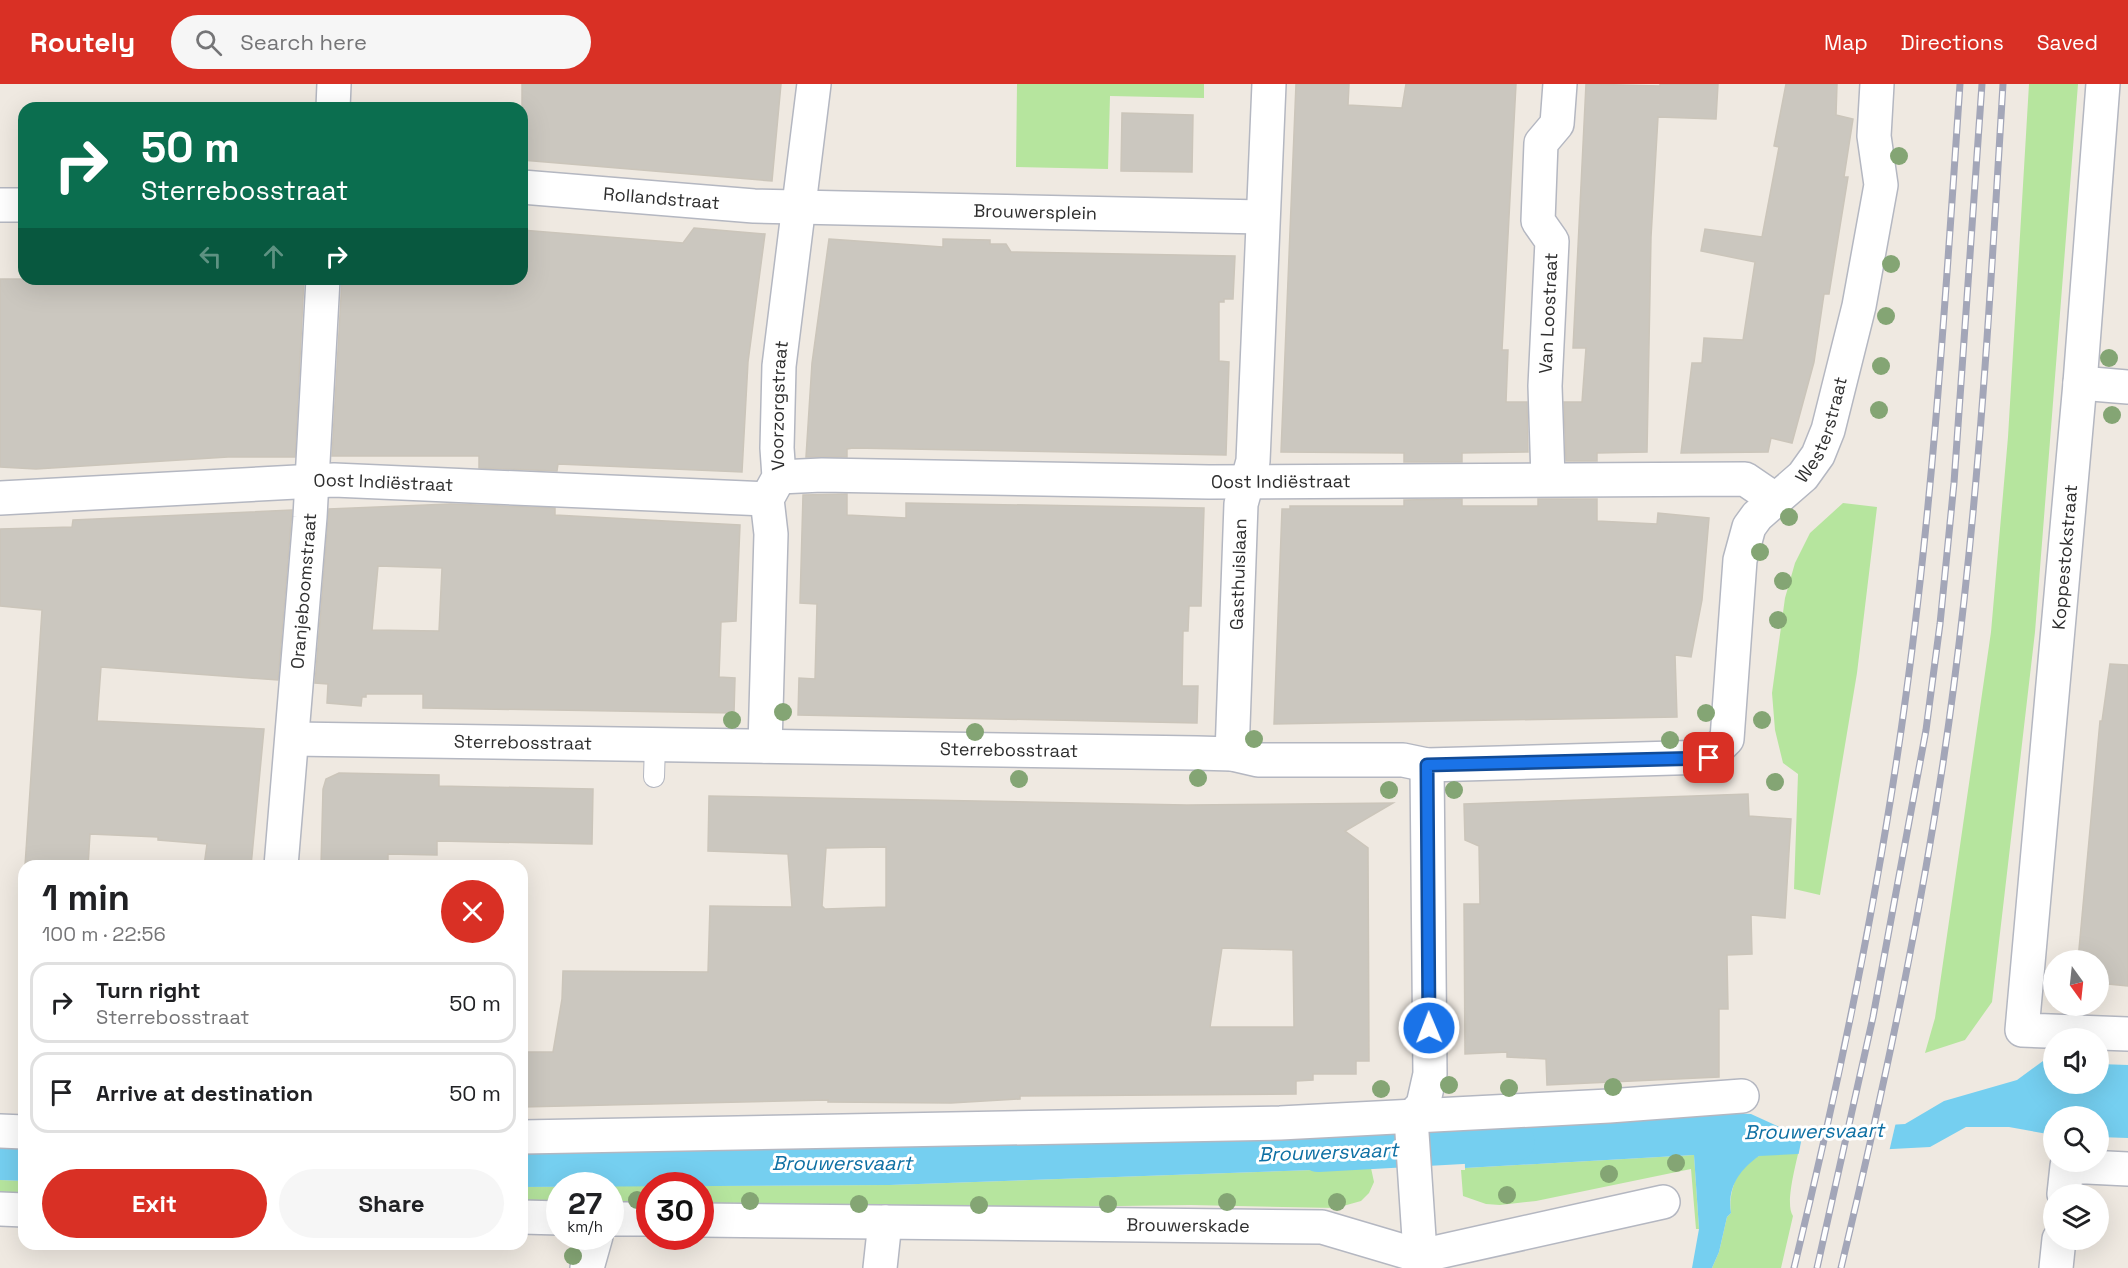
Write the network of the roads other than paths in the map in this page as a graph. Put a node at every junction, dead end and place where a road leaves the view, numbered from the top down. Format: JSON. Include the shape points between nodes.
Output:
{"nodes":[{"id":1,"x":334,"y":84,"type":"edge"},
{"id":2,"x":814,"y":84,"type":"edge"},
{"id":3,"x":1269,"y":84,"type":"edge"},
{"id":4,"x":1560,"y":84,"type":"edge"},
{"id":5,"x":1877,"y":84,"type":"edge"},
{"id":6,"x":2103,"y":84,"type":"edge"},
{"id":7,"x":333,"y":102,"type":"edge"},
{"id":8,"x":528,"y":187,"type":"edge"},
{"id":9,"x":18,"y":205,"type":"edge"},
{"id":10,"x":0,"y":206,"type":"edge"},
{"id":11,"x":800,"y":207,"type":"junction"},
{"id":12,"x":1262,"y":217,"type":"junction"},
{"id":13,"x":323,"y":285,"type":"edge"},
{"id":14,"x":2080,"y":383,"type":"junction"},
{"id":15,"x":2128,"y":387,"type":"edge"},
{"id":16,"x":1548,"y":479,"type":"junction"},
{"id":17,"x":312,"y":482,"type":"junction"},
{"id":18,"x":1247,"y":482,"type":"junction"},
{"id":19,"x":773,"y":488,"type":"junction"},
{"id":20,"x":0,"y":498,"type":"edge"},
{"id":21,"x":1776,"y":500,"type":"junction"},
{"id":22,"x":293,"y":739,"type":"junction"},
{"id":23,"x":655,"y":744,"type":"junction"},
{"id":24,"x":765,"y":746,"type":"junction"},
{"id":25,"x":1718,"y":749,"type":"joint"},
{"id":26,"x":1232,"y":754,"type":"junction"},
{"id":27,"x":1427,"y":765,"type":"junction"},
{"id":28,"x":654,"y":777,"type":"dead end"},
{"id":29,"x":283,"y":860,"type":"edge"},
{"id":30,"x":2128,"y":1034,"type":"edge"},
{"id":31,"x":1742,"y":1096,"type":"dead end"},
{"id":32,"x":1411,"y":1125,"type":"junction"},
{"id":33,"x":0,"y":1131,"type":"edge"},
{"id":34,"x":18,"y":1132,"type":"edge"},
{"id":35,"x":528,"y":1137,"type":"edge"},
{"id":36,"x":2128,"y":1169,"type":"edge"},
{"id":37,"x":2065,"y":1184,"type":"edge"},
{"id":38,"x":1663,"y":1202,"type":"dead end"},
{"id":39,"x":0,"y":1209,"type":"edge"},
{"id":40,"x":18,"y":1210,"type":"edge"},
{"id":41,"x":528,"y":1217,"type":"edge"},
{"id":42,"x":546,"y":1218,"type":"edge"},
{"id":43,"x":714,"y":1220,"type":"edge"},
{"id":44,"x":885,"y":1222,"type":"junction"},
{"id":45,"x":592,"y":1250,"type":"edge"},
{"id":46,"x":2058,"y":1250,"type":"edge"},
{"id":47,"x":1420,"y":1262,"type":"edge"},
{"id":48,"x":587,"y":1268,"type":"edge"},
{"id":49,"x":880,"y":1268,"type":"edge"},
{"id":50,"x":2056,"y":1268,"type":"edge"}],
"edges":[{"from":1,"to":7,"type":"street"},
{"from":2,"to":11,"type":"street"},
{"from":3,"to":12,"type":"street"},
{"from":4,"to":16,"type":"street","name":"Van Loostraat","via":[[1557,124],[1541,143],[1538,221],[1552,241],[1545,386]]},
{"from":5,"to":21,"type":"street","name":"Westerstraat","via":[[1874,136],[1881,185],[1860,306],[1818,455],[1803,476]]},
{"from":6,"to":14,"type":"street","name":"Koppestokstraat"},
{"from":8,"to":11,"type":"street","name":"Rollandstraat"},
{"from":9,"to":10,"type":"street"},
{"from":11,"to":12,"type":"street","name":"Brouwersplein"},
{"from":11,"to":19,"type":"street","name":"Voorzorgstraat","via":[[779,366]]},
{"from":12,"to":18,"type":"street","name":"Gasthuislaan","via":[[1254,452]]},
{"from":13,"to":17,"type":"street","name":"Oranjeboomstraat"},
{"from":14,"to":15,"type":"street"},
{"from":14,"to":30,"type":"street","name":"Koppestokstraat","via":[[2022,1030]]},
{"from":16,"to":18,"type":"street","name":"Oost Indiëstraat"},
{"from":16,"to":21,"type":"street","name":"Oost Indiëstraat","via":[[1744,479]]},
{"from":17,"to":19,"type":"street","name":"Oost Indiëstraat"},
{"from":17,"to":20,"type":"street","name":"Oost Indiëstraat"},
{"from":17,"to":22,"type":"street","name":"Oranjeboomstraat"},
{"from":18,"to":19,"type":"street","name":"Oost Indiëstraat","via":[[822,475]]},
{"from":18,"to":26,"type":"street","name":"Gasthuislaan","via":[[1240,504]]},
{"from":19,"to":24,"type":"street","name":"Voorzorgstraat"},
{"from":21,"to":25,"type":"street","name":"Westerstraat","via":[[1749,527],[1742,550],[1727,739]]},
{"from":22,"to":23,"type":"street","name":"Sterrebosstraat"},
{"from":22,"to":29,"type":"street","name":"Oranjeboomstraat"},
{"from":23,"to":24,"type":"street","name":"Sterrebosstraat"},
{"from":23,"to":28,"type":"lane"},
{"from":24,"to":26,"type":"street","name":"Sterrebosstraat"},
{"from":25,"to":27,"type":"street","name":"Sterrebosstraat","via":[[1709,758]]},
{"from":26,"to":27,"type":"street","name":"Sterrebosstraat","via":[[1258,760],[1394,759]]},
{"from":27,"to":32,"type":"street","via":[[1430,1074],[1423,1104]]},
{"from":31,"to":32,"type":"street"},
{"from":32,"to":35,"type":"street"},
{"from":32,"to":47,"type":"street"},
{"from":33,"to":34,"type":"street"},
{"from":36,"to":37,"type":"street","via":[[2067,1167]]},
{"from":38,"to":47,"type":"street","name":"Brouwerskade"},
{"from":39,"to":40,"type":"street"},
{"from":41,"to":42,"type":"street"},
{"from":43,"to":44,"type":"street","name":"Brouwerskade"},
{"from":44,"to":47,"type":"street","name":"Brouwerskade","via":[[1322,1227]]},
{"from":44,"to":49,"type":"street"},
{"from":45,"to":48,"type":"street"},
{"from":46,"to":50,"type":"street"}]}
